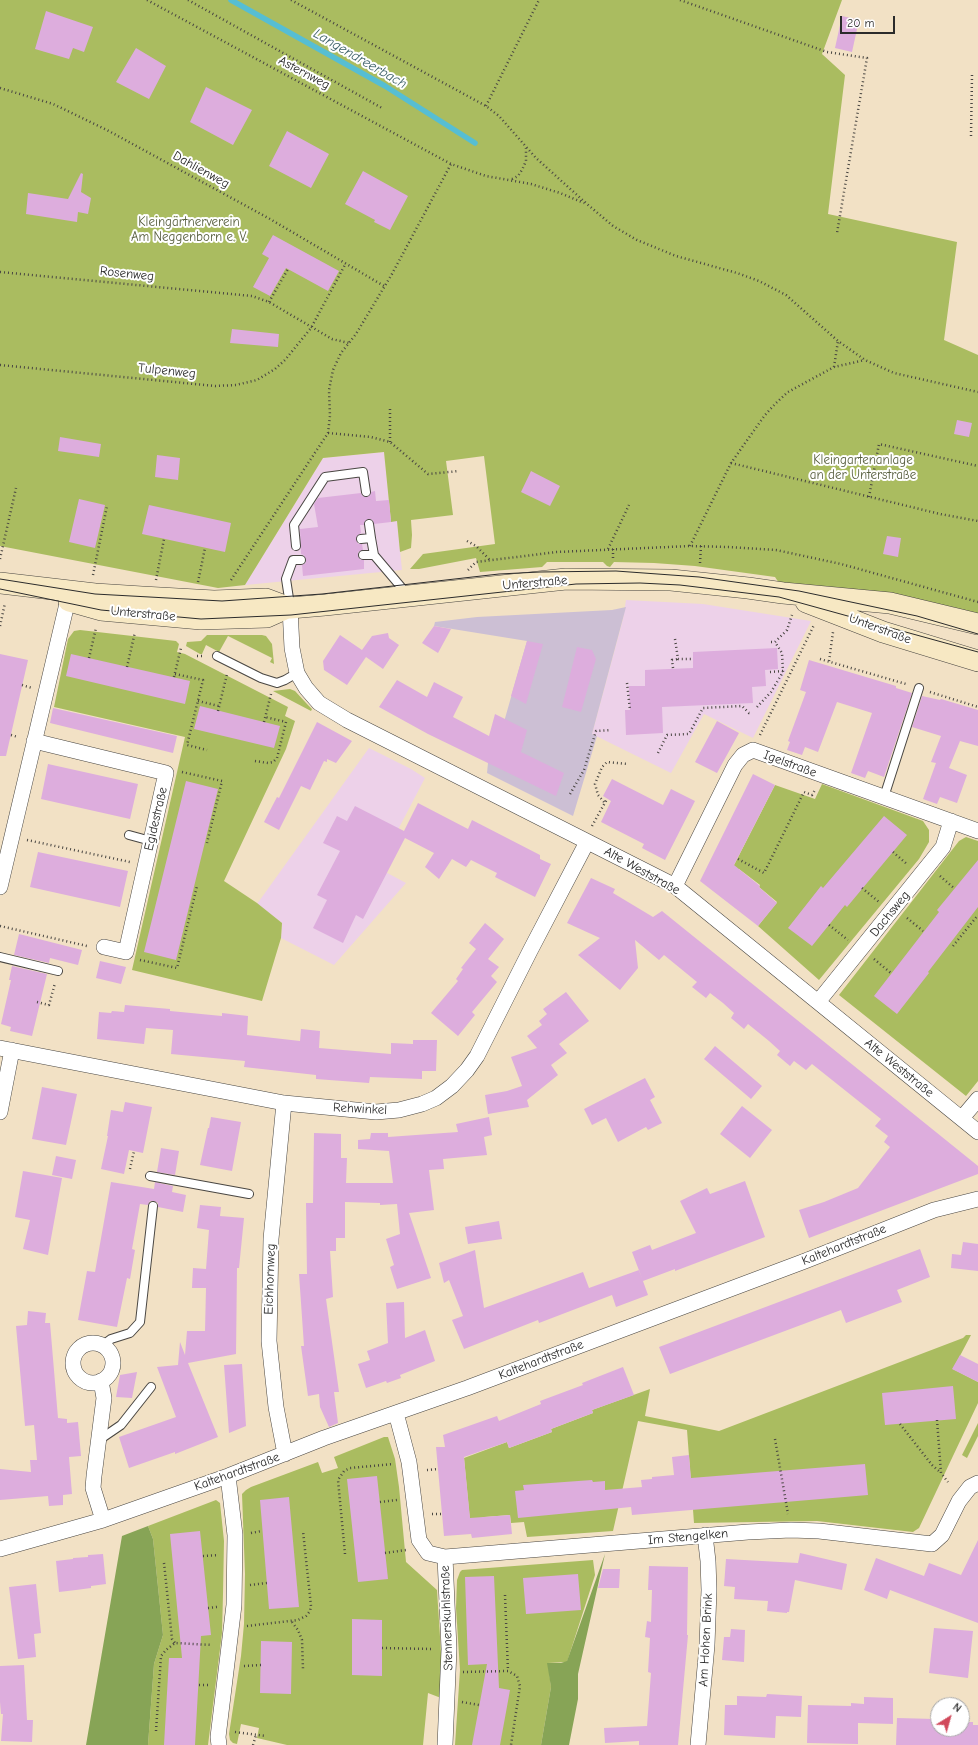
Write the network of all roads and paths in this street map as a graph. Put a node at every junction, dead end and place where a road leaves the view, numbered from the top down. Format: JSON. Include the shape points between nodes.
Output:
{"nodes":[{"id":1,"x":147,"y":0,"type":"edge"},
{"id":2,"x":188,"y":0,"type":"edge"},
{"id":3,"x":291,"y":0,"type":"edge"},
{"id":4,"x":539,"y":0,"type":"edge"},
{"id":5,"x":680,"y":0,"type":"edge"},
{"id":6,"x":972,"y":74,"type":"dead end"},
{"id":7,"x":0,"y":88,"type":"edge"},
{"id":8,"x":486,"y":106,"type":"junction"},
{"id":9,"x":382,"y":108,"type":"dead end"},
{"id":10,"x":971,"y":136,"type":"dead end"},
{"id":11,"x":526,"y":147,"type":"junction"},
{"id":12,"x":451,"y":164,"type":"junction"},
{"id":13,"x":512,"y":179,"type":"junction"},
{"id":14,"x":587,"y":204,"type":"junction"},
{"id":15,"x":837,"y":233,"type":"dead end"},
{"id":16,"x":346,"y":263,"type":"junction"},
{"id":17,"x":288,"y":269,"type":"dead end"},
{"id":18,"x":0,"y":272,"type":"edge"},
{"id":19,"x":384,"y":286,"type":"junction"},
{"id":20,"x":270,"y":302,"type":"junction"},
{"id":21,"x":311,"y":328,"type":"junction"},
{"id":22,"x":838,"y":341,"type":"junction"},
{"id":23,"x":349,"y":343,"type":"junction"},
{"id":24,"x":865,"y":360,"type":"junction"},
{"id":25,"x":0,"y":365,"type":"edge"},
{"id":26,"x":834,"y":367,"type":"junction"},
{"id":27,"x":978,"y":392,"type":"edge"},
{"id":28,"x":390,"y":407,"type":"dead end"},
{"id":29,"x":328,"y":433,"type":"junction"},
{"id":30,"x":390,"y":442,"type":"junction"},
{"id":31,"x":731,"y":463,"type":"junction"},
{"id":32,"x":978,"y":466,"type":"edge"},
{"id":33,"x":459,"y":471,"type":"dead end"},
{"id":34,"x":16,"y":488,"type":"dead end"},
{"id":35,"x":366,"y":492,"type":"dead end"},
{"id":36,"x":869,"y":497,"type":"junction"},
{"id":37,"x":629,"y":505,"type":"dead end"},
{"id":38,"x":108,"y":506,"type":"dead end"},
{"id":39,"x":978,"y":521,"type":"edge"},
{"id":40,"x":369,"y":524,"type":"dead end"},
{"id":41,"x":371,"y":538,"type":"junction"},
{"id":42,"x":164,"y":539,"type":"dead end"},
{"id":43,"x":362,"y":539,"type":"dead end"},
{"id":44,"x":468,"y":541,"type":"dead end"},
{"id":45,"x":690,"y":546,"type":"junction"},
{"id":46,"x":205,"y":548,"type":"dead end"},
{"id":47,"x":608,"y":549,"type":"junction"},
{"id":48,"x":363,"y":555,"type":"dead end"},
{"id":49,"x":374,"y":555,"type":"junction"},
{"id":50,"x":0,"y":559,"type":"edge"},
{"id":51,"x":293,"y":560,"type":"junction"},
{"id":52,"x":302,"y":560,"type":"dead end"},
{"id":53,"x":490,"y":560,"type":"junction"},
{"id":54,"x":476,"y":562,"type":"dead end"},
{"id":55,"x":94,"y":568,"type":"dead end"},
{"id":56,"x":157,"y":577,"type":"dead end"},
{"id":57,"x":198,"y":582,"type":"dead end"},
{"id":58,"x":3,"y":585,"type":"edge"},
{"id":59,"x":783,"y":593,"type":"junction"},
{"id":60,"x":68,"y":596,"type":"junction"},
{"id":61,"x":408,"y":596,"type":"junction"},
{"id":62,"x":222,"y":601,"type":"junction"},
{"id":63,"x":978,"y":602,"type":"edge"},
{"id":64,"x":289,"y":608,"type":"junction"},
{"id":65,"x":101,"y":610,"type":"junction"},
{"id":66,"x":829,"y":611,"type":"junction"},
{"id":67,"x":140,"y":614,"type":"junction"},
{"id":68,"x":978,"y":624,"type":"edge"},
{"id":69,"x":790,"y":625,"type":"dead end"},
{"id":70,"x":0,"y":626,"type":"edge"},
{"id":71,"x":675,"y":639,"type":"dead end"},
{"id":72,"x":771,"y":642,"type":"dead end"},
{"id":73,"x":775,"y":642,"type":"junction"},
{"id":74,"x":181,"y":648,"type":"dead end"},
{"id":75,"x":217,"y":656,"type":"dead end"},
{"id":76,"x":89,"y":658,"type":"dead end"},
{"id":77,"x":820,"y":658,"type":"dead end"},
{"id":78,"x":678,"y":659,"type":"junction"},
{"id":79,"x":693,"y":659,"type":"dead end"},
{"id":80,"x":829,"y":661,"type":"junction"},
{"id":81,"x":978,"y":661,"type":"edge"},
{"id":82,"x":229,"y":663,"type":"junction"},
{"id":83,"x":127,"y":667,"type":"dead end"},
{"id":84,"x":673,"y":668,"type":"dead end"},
{"id":85,"x":782,"y":671,"type":"junction"},
{"id":86,"x":770,"y":672,"type":"dead end"},
{"id":87,"x":297,"y":673,"type":"junction"},
{"id":88,"x":627,"y":683,"type":"dead end"},
{"id":89,"x":919,"y":688,"type":"junction"},
{"id":90,"x":271,"y":694,"type":"dead end"},
{"id":91,"x":198,"y":701,"type":"junction"},
{"id":92,"x":219,"y":706,"type":"junction"},
{"id":93,"x":978,"y":706,"type":"edge"},
{"id":94,"x":757,"y":707,"type":"dead end"},
{"id":95,"x":630,"y":710,"type":"dead end"},
{"id":96,"x":218,"y":711,"type":"dead end"},
{"id":97,"x":752,"y":713,"type":"dead end"},
{"id":98,"x":265,"y":717,"type":"junction"},
{"id":99,"x":264,"y":722,"type":"dead end"},
{"id":100,"x":611,"y":730,"type":"dead end"},
{"id":101,"x":34,"y":741,"type":"junction"},
{"id":102,"x":208,"y":750,"type":"dead end"},
{"id":103,"x":753,"y":750,"type":"junction"},
{"id":104,"x":658,"y":753,"type":"dead end"},
{"id":105,"x":255,"y":761,"type":"dead end"},
{"id":106,"x":628,"y":764,"type":"dead end"},
{"id":107,"x":166,"y":773,"type":"junction"},
{"id":108,"x":822,"y":775,"type":"junction"},
{"id":109,"x":570,"y":794,"type":"dead end"},
{"id":110,"x":884,"y":797,"type":"junction"},
{"id":111,"x":607,"y":799,"type":"dead end"},
{"id":112,"x":604,"y":802,"type":"junction"},
{"id":113,"x":951,"y":821,"type":"junction"},
{"id":114,"x":978,"y":831,"type":"edge"},
{"id":115,"x":128,"y":835,"type":"dead end"},
{"id":116,"x":11,"y":837,"type":"junction"},
{"id":117,"x":151,"y":841,"type":"junction"},
{"id":118,"x":587,"y":842,"type":"junction"},
{"id":119,"x":207,"y":843,"type":"dead end"},
{"id":120,"x":738,"y":859,"type":"dead end"},
{"id":121,"x":146,"y":865,"type":"junction"},
{"id":122,"x":197,"y":886,"type":"dead end"},
{"id":123,"x":675,"y":886,"type":"junction"},
{"id":124,"x":0,"y":887,"type":"edge"},
{"id":125,"x":895,"y":908,"type":"junction"},
{"id":126,"x":978,"y":915,"type":"edge"},
{"id":127,"x":829,"y":925,"type":"dead end"},
{"id":128,"x":0,"y":926,"type":"edge"},
{"id":129,"x":923,"y":931,"type":"dead end"},
{"id":130,"x":953,"y":946,"type":"dead end"},
{"id":131,"x":104,"y":947,"type":"joint"},
{"id":132,"x":861,"y":950,"type":"junction"},
{"id":133,"x":126,"y":952,"type":"junction"},
{"id":134,"x":0,"y":958,"type":"edge"},
{"id":135,"x":58,"y":971,"type":"joint"},
{"id":136,"x":892,"y":974,"type":"dead end"},
{"id":137,"x":37,"y":1002,"type":"dead end"},
{"id":138,"x":818,"y":1002,"type":"junction"},
{"id":139,"x":6,"y":1049,"type":"edge"},
{"id":140,"x":978,"y":1099,"type":"edge"},
{"id":141,"x":284,"y":1103,"type":"junction"},
{"id":142,"x":0,"y":1112,"type":"edge"},
{"id":143,"x":962,"y":1118,"type":"junction"},
{"id":144,"x":978,"y":1132,"type":"edge"},
{"id":145,"x":134,"y":1151,"type":"dead end"},
{"id":146,"x":130,"y":1169,"type":"dead end"},
{"id":147,"x":150,"y":1176,"type":"dead end"},
{"id":148,"x":249,"y":1194,"type":"dead end"},
{"id":149,"x":978,"y":1199,"type":"edge"},
{"id":150,"x":153,"y":1206,"type":"dead end"},
{"id":151,"x":103,"y":1346,"type":"junction"},
{"id":152,"x":101,"y":1381,"type":"junction"},
{"id":153,"x":151,"y":1387,"type":"dead end"},
{"id":154,"x":396,"y":1413,"type":"junction"},
{"id":155,"x":937,"y":1420,"type":"dead end"},
{"id":156,"x":900,"y":1424,"type":"dead end"},
{"id":157,"x":775,"y":1439,"type":"dead end"},
{"id":158,"x":99,"y":1440,"type":"junction"},
{"id":159,"x":285,"y":1454,"type":"junction"},
{"id":160,"x":408,"y":1462,"type":"junction"},
{"id":161,"x":941,"y":1473,"type":"junction"},
{"id":162,"x":228,"y":1476,"type":"junction"},
{"id":163,"x":948,"y":1482,"type":"dead end"},
{"id":164,"x":978,"y":1483,"type":"edge"},
{"id":165,"x":103,"y":1520,"type":"junction"},
{"id":166,"x":792,"y":1530,"type":"junction"},
{"id":167,"x":303,"y":1531,"type":"dead end"},
{"id":168,"x":704,"y":1535,"type":"junction"},
{"id":169,"x":0,"y":1549,"type":"edge"},
{"id":170,"x":345,"y":1554,"type":"dead end"},
{"id":171,"x":445,"y":1557,"type":"junction"},
{"id":172,"x":164,"y":1563,"type":"dead end"},
{"id":173,"x":505,"y":1595,"type":"dead end"},
{"id":174,"x":292,"y":1622,"type":"junction"},
{"id":175,"x":231,"y":1628,"type":"junction"},
{"id":176,"x":175,"y":1643,"type":"junction"},
{"id":177,"x":229,"y":1646,"type":"junction"},
{"id":178,"x":382,"y":1648,"type":"dead end"},
{"id":179,"x":449,"y":1649,"type":"junction"},
{"id":180,"x":303,"y":1670,"type":"dead end"},
{"id":181,"x":508,"y":1671,"type":"junction"},
{"id":182,"x":449,"y":1672,"type":"junction"},
{"id":183,"x":219,"y":1729,"type":"junction"},
{"id":184,"x":156,"y":1731,"type":"dead end"},
{"id":185,"x":256,"y":1734,"type":"junction"},
{"id":186,"x":266,"y":1736,"type":"dead end"},
{"id":187,"x":220,"y":1745,"type":"edge"},
{"id":188,"x":253,"y":1745,"type":"edge"},
{"id":189,"x":445,"y":1745,"type":"edge"},
{"id":190,"x":512,"y":1745,"type":"edge"},
{"id":191,"x":698,"y":1745,"type":"edge"}],
"edges":[{"from":1,"to":12,"type":"path","name":"Asternweg"},
{"from":2,"to":9,"type":"path"},
{"from":3,"to":8,"type":"path"},
{"from":4,"to":8,"type":"path"},
{"from":5,"to":15,"type":"path","via":[[827,52],[867,58]]},
{"from":6,"to":10,"type":"path"},
{"from":7,"to":16,"type":"path","name":"Dahlienweg","via":[[33,97],[73,113]]},
{"from":8,"to":11,"type":"path"},
{"from":11,"to":13,"type":"path","via":[[526,161],[518,176]]},
{"from":11,"to":14,"type":"path"},
{"from":12,"to":13,"type":"path","name":"Asternweg","via":[[486,176]]},
{"from":12,"to":19,"type":"path"},
{"from":13,"to":14,"type":"path","name":"Asternweg"},
{"from":14,"to":22,"type":"path","via":[[613,226],[637,240],[676,256],[737,272],[786,295]]},
{"from":16,"to":19,"type":"path","name":"Dahlienweg"},
{"from":16,"to":21,"type":"path","name":"Tulpenweg"},
{"from":17,"to":20,"type":"path"},
{"from":18,"to":20,"type":"path","name":"Rosenweg","via":[[252,296]]},
{"from":19,"to":23,"type":"path"},
{"from":20,"to":21,"type":"path","name":"Rosenweg"},
{"from":21,"to":23,"type":"path","name":"Rosenweg","via":[[332,339]]},
{"from":21,"to":25,"type":"path","name":"Tulpenweg","via":[[275,369],[257,380],[236,385],[215,386]]},
{"from":22,"to":24,"type":"path"},
{"from":22,"to":26,"type":"path"},
{"from":23,"to":29,"type":"path","via":[[333,370],[329,390]]},
{"from":24,"to":26,"type":"path"},
{"from":24,"to":27,"type":"path","via":[[894,373]]},
{"from":26,"to":31,"type":"path","via":[[788,392],[776,403]]},
{"from":28,"to":30,"type":"path"},
{"from":29,"to":30,"type":"path","via":[[371,437]]},
{"from":29,"to":62,"type":"path","via":[[234,574]]},
{"from":30,"to":33,"type":"path","via":[[428,474]]},
{"from":31,"to":36,"type":"path"},
{"from":31,"to":45,"type":"path"},
{"from":32,"to":36,"type":"path","via":[[879,444]]},
{"from":34,"to":50,"type":"path"},
{"from":35,"to":51,"type":"lane","via":[[363,472],[325,477],[294,525],[298,546]]},
{"from":36,"to":39,"type":"path"},
{"from":37,"to":47,"type":"path"},
{"from":38,"to":55,"type":"path","via":[[101,527]]},
{"from":40,"to":41,"type":"lane"},
{"from":41,"to":43,"type":"lane"},
{"from":41,"to":49,"type":"lane"},
{"from":42,"to":56,"type":"path"},
{"from":44,"to":53,"type":"path"},
{"from":45,"to":47,"type":"path"},
{"from":45,"to":63,"type":"path","via":[[776,550],[848,566]]},
{"from":46,"to":57,"type":"path"},
{"from":47,"to":53,"type":"path"},
{"from":48,"to":49,"type":"lane"},
{"from":49,"to":61,"type":"lane"},
{"from":51,"to":52,"type":"lane"},
{"from":51,"to":64,"type":"lane","via":[[286,579]]},
{"from":53,"to":54,"type":"path"},
{"from":58,"to":60,"type":"main road","name":"Unterstraße"},
{"from":58,"to":70,"type":"path"},
{"from":59,"to":61,"type":"main road","name":"Unterstraße","via":[[671,580],[566,579]]},
{"from":59,"to":66,"type":"main road","name":"Unterstraße"},
{"from":59,"to":68,"type":"main road","name":"Unterstraße","via":[[890,603]]},
{"from":60,"to":62,"type":"main road","name":"Unterstraße"},
{"from":60,"to":65,"type":"main road","name":"Unterstraße"},
{"from":60,"to":101,"type":"street"},
{"from":61,"to":64,"type":"main road","name":"Unterstraße"},
{"from":62,"to":64,"type":"main road","name":"Unterstraße","via":[[266,599]]},
{"from":64,"to":67,"type":"main road","name":"Unterstraße","via":[[267,617],[252,618],[201,619]]},
{"from":64,"to":87,"type":"street","name":"Alte Weststraße"},
{"from":65,"to":67,"type":"main road","name":"Unterstraße"},
{"from":65,"to":76,"type":"path"},
{"from":66,"to":80,"type":"path"},
{"from":66,"to":81,"type":"main road","name":"Unterstraße","via":[[883,632]]},
{"from":66,"to":103,"type":"path"},
{"from":67,"to":83,"type":"path"},
{"from":69,"to":73,"type":"path"},
{"from":71,"to":78,"type":"path"},
{"from":72,"to":73,"type":"path"},
{"from":73,"to":85,"type":"path","via":[[782,653]]},
{"from":74,"to":91,"type":"path","via":[[174,676],[203,680]]},
{"from":75,"to":82,"type":"lane"},
{"from":77,"to":80,"type":"path"},
{"from":78,"to":79,"type":"path"},
{"from":78,"to":84,"type":"path","via":[[672,660]]},
{"from":80,"to":89,"type":"path"},
{"from":82,"to":87,"type":"lane","via":[[264,680],[277,682]]},
{"from":82,"to":92,"type":"path"},
{"from":85,"to":86,"type":"path"},
{"from":85,"to":94,"type":"path","via":[[771,692]]},
{"from":87,"to":118,"type":"street","name":"Alte Weststraße","via":[[319,703],[347,720]]},
{"from":88,"to":95,"type":"path"},
{"from":89,"to":93,"type":"path"},
{"from":89,"to":110,"type":"lane"},
{"from":90,"to":98,"type":"path"},
{"from":91,"to":92,"type":"path"},
{"from":91,"to":102,"type":"path","via":[[188,745]]},
{"from":92,"to":96,"type":"path"},
{"from":97,"to":104,"type":"path","via":[[742,705],[703,708],[689,734],[667,735]]},
{"from":98,"to":99,"type":"path"},
{"from":98,"to":105,"type":"path","via":[[286,722],[277,758],[268,764]]},
{"from":100,"to":109,"type":"path","via":[[596,732],[584,770]]},
{"from":101,"to":107,"type":"street","name":"Egidestraße"},
{"from":101,"to":116,"type":"street"},
{"from":103,"to":108,"type":"street","name":"Igelstraße"},
{"from":103,"to":123,"type":"street","name":"Igelstraße","via":[[743,755],[735,765]]},
{"from":106,"to":112,"type":"path","via":[[607,762],[602,767],[595,784],[598,796]]},
{"from":107,"to":117,"type":"street","name":"Egidestraße"},
{"from":107,"to":119,"type":"path","via":[[176,770],[222,782]]},
{"from":108,"to":110,"type":"street","name":"Igelstraße"},
{"from":108,"to":120,"type":"path","via":[[812,796],[804,792],[764,873]]},
{"from":110,"to":113,"type":"street","name":"Igelstraße"},
{"from":111,"to":112,"type":"path"},
{"from":112,"to":118,"type":"path"},
{"from":113,"to":114,"type":"street","name":"Igelstraße"},
{"from":113,"to":125,"type":"street","name":"Dachsweg","via":[[943,847]]},
{"from":115,"to":117,"type":"lane"},
{"from":116,"to":121,"type":"path"},
{"from":116,"to":124,"type":"street"},
{"from":117,"to":121,"type":"street","name":"Egidestraße"},
{"from":118,"to":123,"type":"street","name":"Alte Weststraße"},
{"from":118,"to":141,"type":"street","name":"Rehwinkel","via":[[477,1056],[452,1086],[436,1098],[399,1110],[376,1112]]},
{"from":121,"to":133,"type":"street","name":"Egidestraße"},
{"from":122,"to":133,"type":"path","via":[[177,968],[135,958]]},
{"from":123,"to":138,"type":"street","name":"Alte Weststraße"},
{"from":125,"to":129,"type":"path"},
{"from":125,"to":132,"type":"street","name":"Dachsweg"},
{"from":126,"to":130,"type":"path"},
{"from":127,"to":132,"type":"path"},
{"from":128,"to":131,"type":"path","via":[[96,948]]},
{"from":131,"to":133,"type":"street"},
{"from":132,"to":136,"type":"path"},
{"from":132,"to":138,"type":"street","name":"Dachsweg"},
{"from":134,"to":135,"type":"lane"},
{"from":135,"to":137,"type":"path","via":[[50,1005]]},
{"from":138,"to":143,"type":"street","name":"Alte Weststraße"},
{"from":139,"to":141,"type":"street","name":"Rehwinkel"},
{"from":139,"to":142,"type":"street","name":"Rehwinkel"},
{"from":140,"to":143,"type":"street"},
{"from":141,"to":159,"type":"street","name":"Eichhornweg","via":[[271,1239],[269,1341],[276,1407]]},
{"from":143,"to":144,"type":"street","name":"Alte Weststraße"},
{"from":145,"to":146,"type":"path"},
{"from":147,"to":148,"type":"lane"},
{"from":149,"to":154,"type":"street","name":"Kaltehardtstraße","via":[[934,1210],[805,1261]]},
{"from":150,"to":151,"type":"lane","via":[[140,1322],[130,1334],[111,1339]]},
{"from":151,"to":152,"type":"street","via":[[111,1354],[112,1367],[106,1378]]},
{"from":151,"to":152,"type":"street","via":[[90,1343],[83,1346],[73,1362],[77,1374],[82,1379],[94,1383]]},
{"from":152,"to":158,"type":"street","via":[[104,1398]]},
{"from":153,"to":158,"type":"lane","via":[[121,1425]]},
{"from":154,"to":159,"type":"street","name":"Kaltehardtstraße"},
{"from":154,"to":160,"type":"street","name":"Stennerskuhlstraße"},
{"from":155,"to":161,"type":"path"},
{"from":156,"to":161,"type":"path"},
{"from":157,"to":166,"type":"path"},
{"from":158,"to":165,"type":"street","via":[[94,1488]]},
{"from":159,"to":162,"type":"street","name":"Kaltehardtstraße"},
{"from":160,"to":170,"type":"path","via":[[350,1468],[341,1476],[338,1482]]},
{"from":160,"to":171,"type":"street","name":"Stennerskuhlstraße","via":[[419,1540],[428,1553]]},
{"from":161,"to":163,"type":"path"},
{"from":162,"to":165,"type":"street","name":"Kaltehardtstraße"},
{"from":162,"to":175,"type":"street","via":[[235,1535],[234,1605]]},
{"from":164,"to":166,"type":"street","name":"Im Stengelken","via":[[970,1487],[959,1501],[942,1535],[932,1544]]},
{"from":165,"to":169,"type":"street","name":"Kaltehardtstraße"},
{"from":166,"to":168,"type":"street","name":"Im Stengelken"},
{"from":167,"to":174,"type":"path","via":[[311,1609],[308,1615]]},
{"from":168,"to":171,"type":"street","name":"Im Stengelken"},
{"from":168,"to":191,"type":"street","name":"Am Hohen Brink","via":[[708,1561],[707,1645]]},
{"from":171,"to":179,"type":"street","name":"Stennerskuhlstraße"},
{"from":172,"to":176,"type":"path","via":[[172,1639]]},
{"from":173,"to":181,"type":"path"},
{"from":174,"to":175,"type":"path"},
{"from":174,"to":180,"type":"path","via":[[302,1640]]},
{"from":175,"to":177,"type":"street"},
{"from":176,"to":177,"type":"path"},
{"from":176,"to":184,"type":"path","via":[[166,1650],[160,1660]]},
{"from":177,"to":183,"type":"street"},
{"from":178,"to":179,"type":"path"},
{"from":179,"to":182,"type":"street","name":"Stennerskuhlstraße"},
{"from":181,"to":182,"type":"path"},
{"from":181,"to":190,"type":"path","via":[[517,1676],[520,1686]]},
{"from":182,"to":189,"type":"street","name":"Stennerskuhlstraße"},
{"from":183,"to":185,"type":"path"},
{"from":183,"to":187,"type":"street"},
{"from":185,"to":186,"type":"path"},
{"from":185,"to":188,"type":"path"}]}
